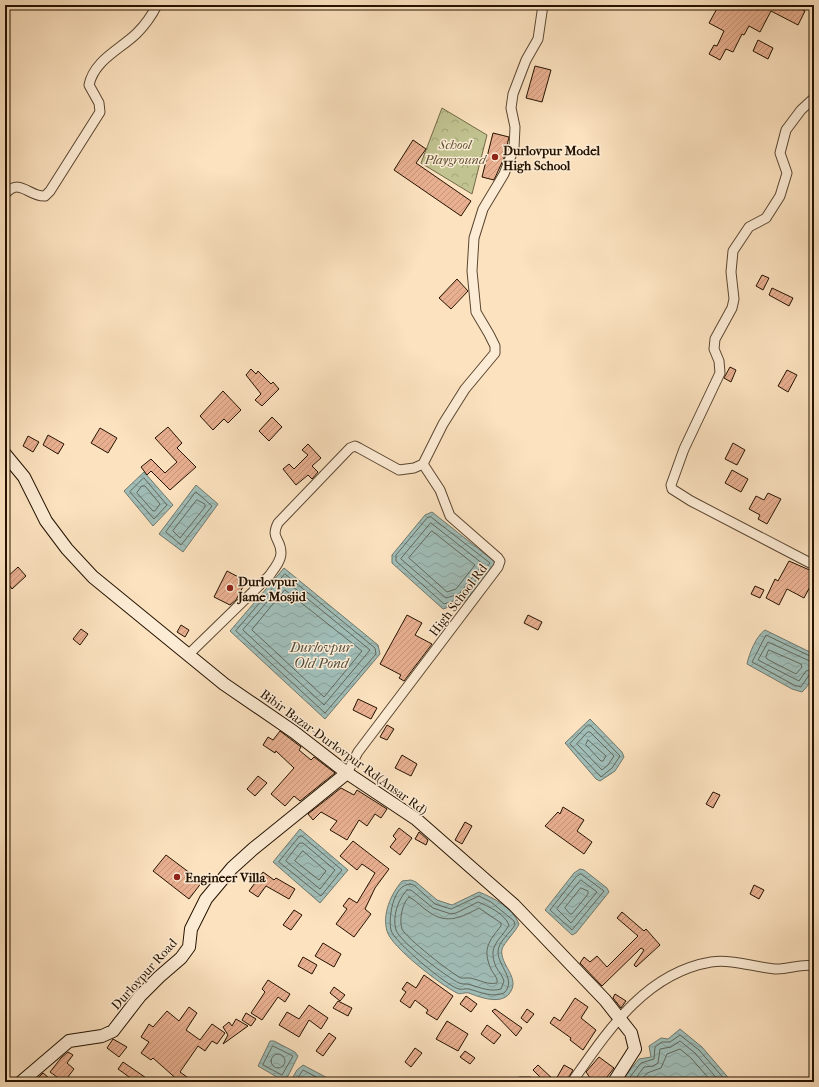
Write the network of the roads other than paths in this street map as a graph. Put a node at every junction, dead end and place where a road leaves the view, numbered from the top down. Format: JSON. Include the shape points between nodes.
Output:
{"nodes":[{"id":1,"x":157,"y":5,"type":"edge"},
{"id":2,"x":543,"y":5,"type":"edge"},
{"id":3,"x":814,"y":98,"type":"edge"},
{"id":4,"x":5,"y":194,"type":"edge"},
{"id":5,"x":5,"y":454,"type":"edge"},
{"id":6,"x":423,"y":464,"type":"junction"},
{"id":7,"x":814,"y":565,"type":"edge"},
{"id":8,"x":189,"y":654,"type":"junction"},
{"id":9,"x":347,"y":773,"type":"junction"},
{"id":10,"x":814,"y":966,"type":"edge"},
{"id":11,"x":620,"y":1017,"type":"junction"},
{"id":12,"x":21,"y":1082,"type":"edge"},
{"id":13,"x":520,"y":1082,"type":"edge"},
{"id":14,"x":530,"y":1082,"type":"edge"},
{"id":15,"x":572,"y":1082,"type":"edge"},
{"id":16,"x":614,"y":1082,"type":"edge"}],
"edges":[{"from":1,"to":4,"type":"street","via":[[138,33],[102,62],[93,73],[89,85],[99,103],[100,112],[50,191],[45,196],[39,196],[21,186],[13,187]]},
{"from":2,"to":6,"type":"street","via":[[538,39],[526,60],[510,108],[515,127],[514,148],[504,174],[483,209],[474,238],[472,271],[476,312],[492,340],[495,353],[465,389],[443,424]]},
{"from":3,"to":7,"type":"street","via":[[800,110],[786,130],[780,153],[787,173],[780,196],[766,218],[749,227],[733,251],[731,272],[734,299],[732,308],[715,339],[714,349],[720,373],[684,450],[671,485],[672,489],[691,501]]},
{"from":5,"to":8,"type":"street","name":"Bibir Bazar-Durlovpur Rd(Ansar Rd)","via":[[24,478],[46,522],[67,549],[93,577]]},
{"from":6,"to":8,"type":"street","via":[[399,470],[355,446],[350,448],[278,523],[274,536],[281,553],[270,576]]},
{"from":6,"to":9,"type":"street","name":"High School Rd","via":[[440,490],[450,516],[500,561],[358,752]]},
{"from":8,"to":9,"type":"street","name":"Bibir Bazar-Durlovpur Rd(Ansar Rd)","via":[[224,684],[294,732]]},
{"from":9,"to":11,"type":"street","name":"Bibir Bazar-Durlovpur Rd(Ansar Rd)","via":[[416,819],[514,905]]},
{"from":9,"to":12,"type":"street","name":"Durlovpur Road","via":[[232,868],[206,899],[191,929],[189,947],[181,958],[140,996],[113,1031],[102,1036],[69,1041]]},
{"from":10,"to":11,"type":"street","via":[[806,964],[777,969],[730,962],[703,964],[665,979]]},
{"from":11,"to":15,"type":"street"},
{"from":11,"to":16,"type":"street","name":"Bibir Bazar-Durlovpur Rd(Ansar Rd)","via":[[631,1033],[635,1049]]},
{"from":13,"to":14,"type":"street"}]}
